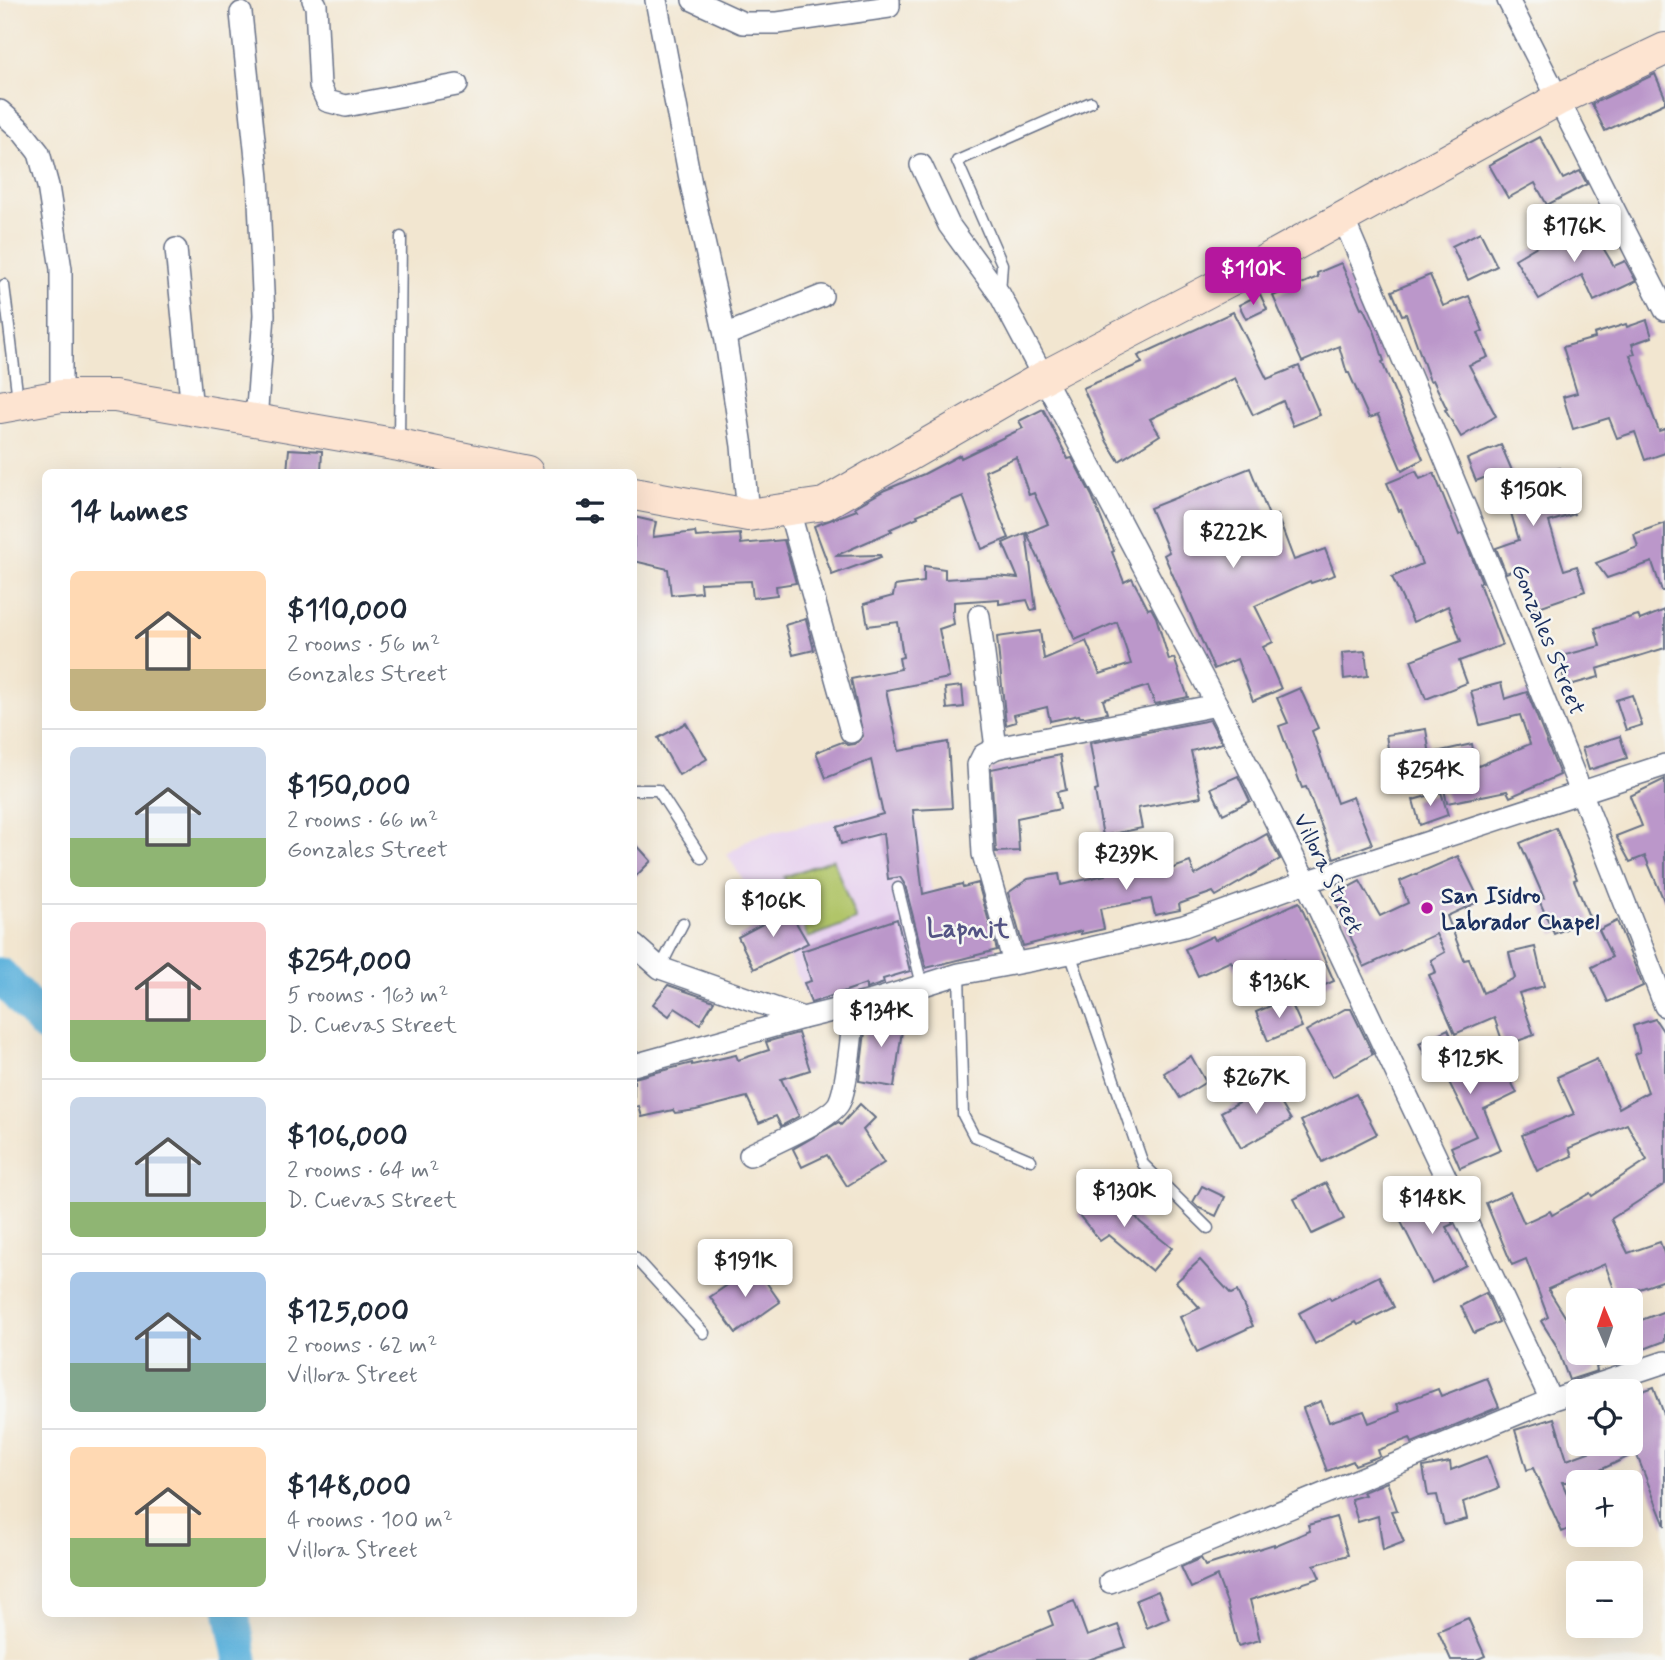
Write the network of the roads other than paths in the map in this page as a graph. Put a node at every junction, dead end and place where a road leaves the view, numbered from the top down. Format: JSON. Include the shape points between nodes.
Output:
{"nodes":[{"id":1,"x":313,"y":0,"type":"edge"},
{"id":2,"x":656,"y":0,"type":"edge"},
{"id":3,"x":693,"y":0,"type":"edge"},
{"id":4,"x":889,"y":0,"type":"edge"},
{"id":5,"x":1508,"y":0,"type":"edge"},
{"id":6,"x":241,"y":13,"type":"dead end"},
{"id":7,"x":1665,"y":49,"type":"edge"},
{"id":8,"x":457,"y":85,"type":"dead end"},
{"id":9,"x":1559,"y":99,"type":"junction"},
{"id":10,"x":1091,"y":103,"type":"dead end"},
{"id":11,"x":0,"y":111,"type":"edge"},
{"id":12,"x":921,"y":165,"type":"dead end"},
{"id":13,"x":1343,"y":218,"type":"junction"},
{"id":14,"x":401,"y":237,"type":"dead end"},
{"id":15,"x":176,"y":249,"type":"dead end"},
{"id":16,"x":4,"y":285,"type":"dead end"},
{"id":17,"x":1000,"y":295,"type":"junction"},
{"id":18,"x":821,"y":296,"type":"dead end"},
{"id":19,"x":1665,"y":310,"type":"edge"},
{"id":20,"x":725,"y":335,"type":"junction"},
{"id":21,"x":1042,"y":378,"type":"junction"},
{"id":22,"x":61,"y":396,"type":"junction"},
{"id":23,"x":9,"y":405,"type":"edge"},
{"id":24,"x":192,"y":410,"type":"junction"},
{"id":25,"x":256,"y":421,"type":"junction"},
{"id":26,"x":399,"y":445,"type":"junction"},
{"id":27,"x":513,"y":469,"type":"edge"},
{"id":28,"x":637,"y":495,"type":"edge"},
{"id":29,"x":789,"y":510,"type":"junction"},
{"id":30,"x":748,"y":515,"type":"junction"},
{"id":31,"x":979,"y":615,"type":"dead end"},
{"id":32,"x":1217,"y":705,"type":"junction"},
{"id":33,"x":851,"y":732,"type":"dead end"},
{"id":34,"x":996,"y":748,"type":"junction"},
{"id":35,"x":1665,"y":765,"type":"edge"},
{"id":36,"x":637,"y":790,"type":"edge"},
{"id":37,"x":1582,"y":791,"type":"junction"},
{"id":38,"x":702,"y":858,"type":"dead end"},
{"id":39,"x":1306,"y":882,"type":"junction"},
{"id":40,"x":898,"y":888,"type":"dead end"},
{"id":41,"x":683,"y":923,"type":"dead end"},
{"id":42,"x":637,"y":950,"type":"edge"},
{"id":43,"x":1070,"y":953,"type":"junction"},
{"id":44,"x":1014,"y":963,"type":"junction"},
{"id":45,"x":660,"y":968,"type":"junction"},
{"id":46,"x":959,"y":974,"type":"junction"},
{"id":47,"x":922,"y":985,"type":"junction"},
{"id":48,"x":855,"y":1005,"type":"junction"},
{"id":49,"x":1665,"y":1006,"type":"edge"},
{"id":50,"x":803,"y":1018,"type":"junction"},
{"id":51,"x":637,"y":1064,"type":"edge"},
{"id":52,"x":750,"y":1155,"type":"dead end"},
{"id":53,"x":1031,"y":1160,"type":"dead end"},
{"id":54,"x":1208,"y":1228,"type":"dead end"},
{"id":55,"x":637,"y":1260,"type":"edge"},
{"id":56,"x":704,"y":1333,"type":"dead end"},
{"id":57,"x":1665,"y":1362,"type":"edge"},
{"id":58,"x":1551,"y":1400,"type":"junction"},
{"id":59,"x":1111,"y":1582,"type":"dead end"}],
"edges":[{"from":1,"to":8,"type":"street","via":[[320,86],[327,101],[346,106]]},
{"from":2,"to":20,"type":"street"},
{"from":3,"to":4,"type":"street","via":[[743,23],[778,23],[889,7]]},
{"from":5,"to":9,"type":"street"},
{"from":6,"to":25,"type":"street","via":[[258,178],[264,315]]},
{"from":7,"to":9,"type":"street"},
{"from":9,"to":13,"type":"street"},
{"from":9,"to":19,"type":"street"},
{"from":10,"to":17,"type":"lane","via":[[957,161],[1002,264]]},
{"from":11,"to":22,"type":"street","via":[[39,153],[48,186],[61,269]]},
{"from":12,"to":17,"type":"street","name":"Villora Street","via":[[949,225]]},
{"from":13,"to":21,"type":"street"},
{"from":13,"to":37,"type":"street","name":"Gonzales Street"},
{"from":14,"to":26,"type":"lane"},
{"from":15,"to":24,"type":"street"},
{"from":16,"to":23,"type":"lane"},
{"from":17,"to":21,"type":"street","name":"Villora Street"},
{"from":18,"to":20,"type":"street"},
{"from":20,"to":30,"type":"street"},
{"from":21,"to":29,"type":"street","via":[[824,504]]},
{"from":21,"to":32,"type":"street","name":"Villora Street"},
{"from":22,"to":23,"type":"street"},
{"from":22,"to":24,"type":"street","via":[[115,396]]},
{"from":24,"to":25,"type":"street"},
{"from":25,"to":26,"type":"street"},
{"from":26,"to":27,"type":"street"},
{"from":28,"to":30,"type":"street"},
{"from":29,"to":30,"type":"street"},
{"from":29,"to":33,"type":"street"},
{"from":31,"to":34,"type":"street"},
{"from":32,"to":34,"type":"street"},
{"from":32,"to":39,"type":"street","name":"Villora Street"},
{"from":34,"to":44,"type":"street","via":[[983,755],[978,765],[983,855]]},
{"from":35,"to":37,"type":"street"},
{"from":36,"to":38,"type":"lane","via":[[658,790]]},
{"from":37,"to":39,"type":"street"},
{"from":37,"to":49,"type":"street","name":"Gonzales Street"},
{"from":39,"to":43,"type":"street","via":[[1184,926]]},
{"from":39,"to":58,"type":"street","name":"Villora Street"},
{"from":40,"to":47,"type":"lane"},
{"from":41,"to":45,"type":"lane"},
{"from":42,"to":45,"type":"street"},
{"from":43,"to":44,"type":"street"},
{"from":43,"to":54,"type":"lane","via":[[1143,1164]]},
{"from":44,"to":46,"type":"street"},
{"from":45,"to":50,"type":"street"},
{"from":46,"to":47,"type":"street"},
{"from":46,"to":53,"type":"lane","via":[[963,1115],[974,1136]]},
{"from":47,"to":48,"type":"street"},
{"from":48,"to":50,"type":"street"},
{"from":48,"to":52,"type":"street","via":[[839,1103],[824,1117]]},
{"from":50,"to":51,"type":"street"},
{"from":55,"to":56,"type":"lane"},
{"from":57,"to":58,"type":"street"},
{"from":58,"to":59,"type":"street"}]}
